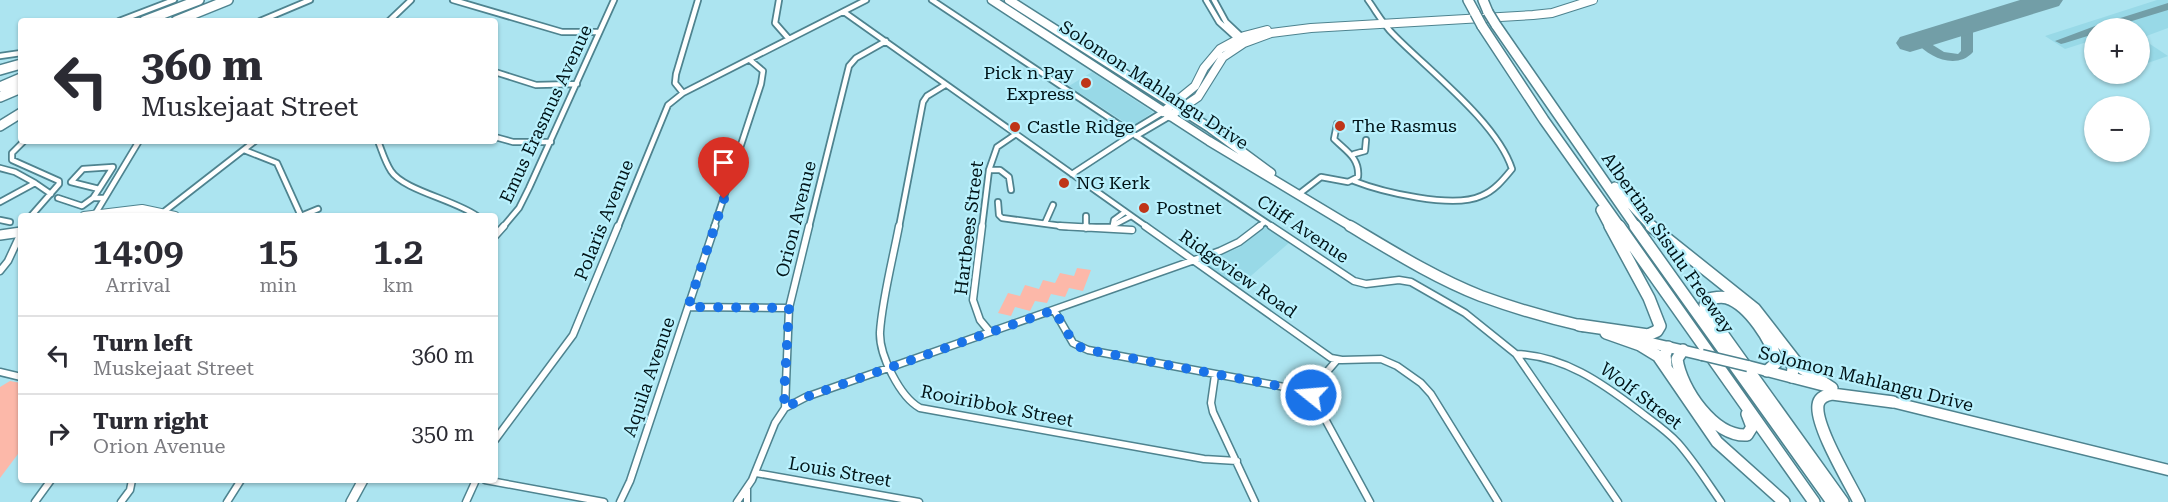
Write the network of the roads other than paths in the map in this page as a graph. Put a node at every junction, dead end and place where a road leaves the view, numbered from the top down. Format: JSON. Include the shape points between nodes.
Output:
{"nodes":[{"id":1,"x":174,"y":0,"type":"edge"},
{"id":2,"x":199,"y":0,"type":"edge"},
{"id":3,"x":206,"y":0,"type":"edge"},
{"id":4,"x":228,"y":0,"type":"edge"},
{"id":5,"x":235,"y":0,"type":"edge"},
{"id":6,"x":310,"y":0,"type":"edge"},
{"id":7,"x":411,"y":0,"type":"edge"},
{"id":8,"x":453,"y":0,"type":"edge"},
{"id":9,"x":614,"y":0,"type":"edge"},
{"id":10,"x":698,"y":0,"type":"edge"},
{"id":11,"x":779,"y":0,"type":"edge"},
{"id":12,"x":866,"y":0,"type":"edge"},
{"id":13,"x":932,"y":0,"type":"edge"},
{"id":14,"x":992,"y":0,"type":"edge"},
{"id":15,"x":1009,"y":0,"type":"edge"},
{"id":16,"x":1206,"y":0,"type":"edge"},
{"id":17,"x":1214,"y":0,"type":"edge"},
{"id":18,"x":1368,"y":0,"type":"edge"},
{"id":19,"x":1468,"y":0,"type":"edge"},
{"id":20,"x":1483,"y":0,"type":"edge"},
{"id":21,"x":1593,"y":0,"type":"edge"},
{"id":22,"x":844,"y":12,"type":"junction"},
{"id":23,"x":276,"y":15,"type":"junction"},
{"id":24,"x":1379,"y":15,"type":"junction"},
{"id":25,"x":126,"y":18,"type":"edge"},
{"id":26,"x":152,"y":18,"type":"edge"},
{"id":27,"x":163,"y":18,"type":"edge"},
{"id":28,"x":183,"y":18,"type":"edge"},
{"id":29,"x":196,"y":18,"type":"edge"},
{"id":30,"x":268,"y":18,"type":"edge"},
{"id":31,"x":279,"y":18,"type":"edge"},
{"id":32,"x":392,"y":18,"type":"edge"},
{"id":33,"x":1386,"y":23,"type":"junction"},
{"id":34,"x":1371,"y":24,"type":"junction"},
{"id":35,"x":600,"y":32,"type":"junction"},
{"id":36,"x":789,"y":39,"type":"junction"},
{"id":37,"x":1242,"y":40,"type":"junction"},
{"id":38,"x":886,"y":41,"type":"junction"},
{"id":39,"x":18,"y":53,"type":"edge"},
{"id":40,"x":0,"y":56,"type":"edge"},
{"id":41,"x":750,"y":60,"type":"junction"},
{"id":42,"x":18,"y":65,"type":"edge"},
{"id":43,"x":0,"y":70,"type":"edge"},
{"id":44,"x":498,"y":73,"type":"edge"},
{"id":45,"x":18,"y":79,"type":"edge"},
{"id":46,"x":577,"y":84,"type":"junction"},
{"id":47,"x":945,"y":85,"type":"junction"},
{"id":48,"x":0,"y":87,"type":"edge"},
{"id":49,"x":18,"y":89,"type":"edge"},
{"id":50,"x":683,"y":93,"type":"junction"},
{"id":51,"x":0,"y":97,"type":"edge"},
{"id":52,"x":1173,"y":104,"type":"junction"},
{"id":53,"x":1181,"y":110,"type":"junction"},
{"id":54,"x":18,"y":114,"type":"edge"},
{"id":55,"x":1167,"y":114,"type":"junction"},
{"id":56,"x":1559,"y":119,"type":"junction"},
{"id":57,"x":1544,"y":120,"type":"junction"},
{"id":58,"x":0,"y":124,"type":"edge"},
{"id":59,"x":1337,"y":124,"type":"dead end"},
{"id":60,"x":1133,"y":134,"type":"junction"},
{"id":61,"x":1016,"y":135,"type":"junction"},
{"id":62,"x":498,"y":138,"type":"edge"},
{"id":63,"x":1366,"y":140,"type":"dead end"},
{"id":64,"x":551,"y":142,"type":"junction"},
{"id":65,"x":21,"y":144,"type":"edge"},
{"id":66,"x":137,"y":144,"type":"edge"},
{"id":67,"x":251,"y":144,"type":"edge"},
{"id":68,"x":379,"y":144,"type":"edge"},
{"id":69,"x":244,"y":150,"type":"junction"},
{"id":70,"x":1354,"y":154,"type":"junction"},
{"id":71,"x":0,"y":168,"type":"edge"},
{"id":72,"x":989,"y":170,"type":"junction"},
{"id":73,"x":1072,"y":174,"type":"junction"},
{"id":74,"x":1354,"y":181,"type":"junction"},
{"id":75,"x":35,"y":183,"type":"junction"},
{"id":76,"x":100,"y":189,"type":"junction"},
{"id":77,"x":1011,"y":190,"type":"dead end"},
{"id":78,"x":51,"y":194,"type":"junction"},
{"id":79,"x":1299,"y":194,"type":"junction"},
{"id":80,"x":58,"y":198,"type":"dead end"},
{"id":81,"x":93,"y":198,"type":"junction"},
{"id":82,"x":104,"y":198,"type":"junction"},
{"id":83,"x":0,"y":202,"type":"edge"},
{"id":84,"x":998,"y":202,"type":"dead end"},
{"id":85,"x":1053,"y":205,"type":"dead end"},
{"id":86,"x":318,"y":209,"type":"dead end"},
{"id":87,"x":165,"y":212,"type":"joint"},
{"id":88,"x":1125,"y":212,"type":"junction"},
{"id":89,"x":34,"y":213,"type":"edge"},
{"id":90,"x":96,"y":213,"type":"edge"},
{"id":91,"x":109,"y":213,"type":"edge"},
{"id":92,"x":300,"y":213,"type":"edge"},
{"id":93,"x":308,"y":213,"type":"edge"},
{"id":94,"x":473,"y":213,"type":"edge"},
{"id":95,"x":1086,"y":216,"type":"dead end"},
{"id":96,"x":1131,"y":216,"type":"junction"},
{"id":97,"x":0,"y":220,"type":"edge"},
{"id":98,"x":10,"y":222,"type":"dead end"},
{"id":99,"x":1265,"y":222,"type":"junction"},
{"id":100,"x":1045,"y":223,"type":"junction"},
{"id":101,"x":1112,"y":226,"type":"junction"},
{"id":102,"x":1086,"y":228,"type":"junction"},
{"id":103,"x":1132,"y":230,"type":"dead end"},
{"id":104,"x":18,"y":231,"type":"edge"},
{"id":105,"x":498,"y":232,"type":"edge"},
{"id":106,"x":0,"y":233,"type":"edge"},
{"id":107,"x":18,"y":238,"type":"edge"},
{"id":108,"x":1629,"y":238,"type":"junction"},
{"id":109,"x":1194,"y":261,"type":"junction"},
{"id":110,"x":0,"y":271,"type":"edge"},
{"id":111,"x":688,"y":307,"type":"junction"},
{"id":112,"x":789,"y":308,"type":"junction"},
{"id":113,"x":1054,"y":310,"type":"junction"},
{"id":114,"x":1579,"y":326,"type":"junction"},
{"id":115,"x":1602,"y":331,"type":"junction"},
{"id":116,"x":990,"y":332,"type":"junction"},
{"id":117,"x":1777,"y":338,"type":"junction"},
{"id":118,"x":1668,"y":347,"type":"junction"},
{"id":119,"x":1685,"y":351,"type":"junction"},
{"id":120,"x":1516,"y":354,"type":"junction"},
{"id":121,"x":1337,"y":360,"type":"junction"},
{"id":122,"x":1666,"y":365,"type":"junction"},
{"id":123,"x":890,"y":368,"type":"junction"},
{"id":124,"x":0,"y":371,"type":"edge"},
{"id":125,"x":1767,"y":371,"type":"junction"},
{"id":126,"x":18,"y":374,"type":"edge"},
{"id":127,"x":1215,"y":375,"type":"junction"},
{"id":128,"x":1792,"y":377,"type":"junction"},
{"id":129,"x":1832,"y":388,"type":"junction"},
{"id":130,"x":1311,"y":392,"type":"junction"},
{"id":131,"x":1893,"y":402,"type":"junction"},
{"id":132,"x":785,"y":408,"type":"junction"},
{"id":133,"x":498,"y":436,"type":"edge"},
{"id":134,"x":1237,"y":461,"type":"junction"},
{"id":135,"x":2168,"y":470,"type":"edge"},
{"id":136,"x":756,"y":473,"type":"junction"},
{"id":137,"x":498,"y":482,"type":"edge"},
{"id":138,"x":49,"y":483,"type":"edge"},
{"id":139,"x":131,"y":483,"type":"edge"},
{"id":140,"x":239,"y":483,"type":"edge"},
{"id":141,"x":361,"y":483,"type":"edge"},
{"id":142,"x":475,"y":483,"type":"edge"},
{"id":143,"x":747,"y":489,"type":"junction"},
{"id":144,"x":35,"y":502,"type":"edge"},
{"id":145,"x":121,"y":502,"type":"edge"},
{"id":146,"x":227,"y":502,"type":"edge"},
{"id":147,"x":351,"y":502,"type":"edge"},
{"id":148,"x":466,"y":502,"type":"edge"},
{"id":149,"x":604,"y":502,"type":"edge"},
{"id":150,"x":620,"y":502,"type":"edge"},
{"id":151,"x":737,"y":502,"type":"edge"},
{"id":152,"x":747,"y":502,"type":"edge"},
{"id":153,"x":919,"y":502,"type":"edge"},
{"id":154,"x":1256,"y":502,"type":"edge"},
{"id":155,"x":1370,"y":502,"type":"edge"},
{"id":156,"x":1498,"y":502,"type":"edge"},
{"id":157,"x":1618,"y":502,"type":"edge"},
{"id":158,"x":1721,"y":502,"type":"edge"},
{"id":159,"x":1784,"y":502,"type":"edge"},
{"id":160,"x":1814,"y":502,"type":"edge"},
{"id":161,"x":1832,"y":502,"type":"edge"},
{"id":162,"x":1843,"y":502,"type":"edge"},
{"id":163,"x":1859,"y":502,"type":"edge"}],
"edges":[{"from":1,"to":25,"type":"street"},
{"from":2,"to":26,"type":"highway"},
{"from":3,"to":27,"type":"highway"},
{"from":4,"to":28,"type":"highway"},
{"from":5,"to":29,"type":"highway"},
{"from":6,"to":23,"type":"street"},
{"from":7,"to":32,"type":"street"},
{"from":8,"to":35,"type":"street","via":[[562,32]]},
{"from":9,"to":35,"type":"street","name":"Emus Erasmus Avenue"},
{"from":10,"to":50,"type":"street","via":[[676,74],[675,83]]},
{"from":11,"to":36,"type":"street","via":[[775,23]]},
{"from":12,"to":22,"type":"street"},
{"from":13,"to":60,"type":"street","name":"Cliff Avenue"},
{"from":14,"to":55,"type":"main road","name":"Solomon Mahlangu Drive"},
{"from":15,"to":52,"type":"main road","name":"Solomon Mahlangu Drive"},
{"from":16,"to":37,"type":"street","via":[[1219,22]]},
{"from":17,"to":37,"type":"street"},
{"from":18,"to":24,"type":"street"},
{"from":19,"to":57,"type":"highway","name":"Albertina Sisulu Freeway","bridge":true,"via":[[1505,65]]},
{"from":20,"to":56,"type":"highway","name":"Albertina Sisulu Freeway","bridge":true},
{"from":21,"to":33,"type":"main road","via":[[1533,15]]},
{"from":22,"to":36,"type":"street"},
{"from":22,"to":38,"type":"street","name":"Ridgeview Road"},
{"from":23,"to":30,"type":"street"},
{"from":23,"to":31,"type":"street"},
{"from":24,"to":33,"type":"street"},
{"from":24,"to":34,"type":"main road"},
{"from":33,"to":34,"type":"main road"},
{"from":33,"to":74,"type":"street","via":[[1491,132],[1512,169],[1492,191],[1452,203]]},
{"from":34,"to":37,"type":"main road","via":[[1279,28]]},
{"from":35,"to":46,"type":"street","name":"Emus Erasmus Avenue"},
{"from":36,"to":41,"type":"street"},
{"from":37,"to":52,"type":"main road","via":[[1215,53],[1195,86]]},
{"from":37,"to":53,"type":"main road","via":[[1219,61],[1204,89]]},
{"from":38,"to":47,"type":"street","name":"Ridgeview Road"},
{"from":38,"to":112,"type":"street","name":"Orion Avenue","via":[[856,57],[849,66]]},
{"from":39,"to":40,"type":"street"},
{"from":41,"to":50,"type":"street"},
{"from":41,"to":111,"type":"street","name":"Aquila Avenue","via":[[763,71],[761,84]]},
{"from":42,"to":43,"type":"highway"},
{"from":44,"to":46,"type":"street","via":[[536,85]]},
{"from":45,"to":48,"type":"highway"},
{"from":46,"to":64,"type":"street","name":"Emus Erasmus Avenue"},
{"from":47,"to":61,"type":"street","name":"Ridgeview Road"},
{"from":47,"to":123,"type":"street","name":"Rooiribbok Street","via":[[924,98],[915,136],[880,333]]},
{"from":49,"to":51,"type":"highway"},
{"from":50,"to":133,"type":"street","name":"Polaris Avenue","via":[[665,111],[573,335]]},
{"from":52,"to":53,"type":"main road","name":"Solomon Mahlangu Drive"},
{"from":52,"to":55,"type":"main road"},
{"from":53,"to":55,"type":"main road"},
{"from":53,"to":79,"type":"main road","name":"Solomon Mahlangu Drive","via":[[1235,144]]},
{"from":54,"to":58,"type":"highway"},
{"from":55,"to":60,"type":"street"},
{"from":55,"to":79,"type":"main road","name":"Solomon Mahlangu Drive"},
{"from":56,"to":117,"type":"highway","via":[[1636,212],[1680,253],[1748,303]]},
{"from":56,"to":161,"type":"highway","name":"Albertina Sisulu Freeway"},
{"from":57,"to":108,"type":"highway","name":"Albertina Sisulu Freeway"},
{"from":57,"to":114,"type":"highway","via":[[1603,213],[1660,326],[1648,335]]},
{"from":59,"to":70,"type":"street","via":[[1334,139]]},
{"from":60,"to":73,"type":"street"},
{"from":60,"to":99,"type":"street","name":"Cliff Avenue"},
{"from":61,"to":72,"type":"street","name":"Hartbees Street","via":[[997,147]]},
{"from":61,"to":73,"type":"street","name":"Ridgeview Road"},
{"from":62,"to":64,"type":"street"},
{"from":63,"to":70,"type":"street","via":[[1365,151]]},
{"from":64,"to":105,"type":"street","name":"Emus Erasmus Avenue","via":[[519,208]]},
{"from":65,"to":78,"type":"street","via":[[11,159],[59,180]]},
{"from":66,"to":82,"type":"street"},
{"from":67,"to":69,"type":"street"},
{"from":68,"to":94,"type":"street","via":[[400,181]]},
{"from":69,"to":87,"type":"street"},
{"from":69,"to":92,"type":"street","via":[[277,163]]},
{"from":70,"to":74,"type":"street","via":[[1359,170]]},
{"from":71,"to":75,"type":"street"},
{"from":72,"to":77,"type":"street","via":[[1000,170],[1014,178]]},
{"from":72,"to":116,"type":"street","name":"Hartbees Street","via":[[973,300],[980,320]]},
{"from":73,"to":88,"type":"street","name":"Ridgeview Road"},
{"from":74,"to":79,"type":"street","via":[[1321,177]]},
{"from":75,"to":78,"type":"street"},
{"from":75,"to":83,"type":"street"},
{"from":76,"to":76,"type":"street","via":[[113,167],[83,169],[71,182]]},
{"from":76,"to":81,"type":"street"},
{"from":78,"to":89,"type":"street"},
{"from":79,"to":114,"type":"main road","name":"Solomon Mahlangu Drive","via":[[1364,235],[1459,286],[1512,307]]},
{"from":80,"to":81,"type":"street","via":[[82,206]]},
{"from":81,"to":82,"type":"street"},
{"from":82,"to":90,"type":"street"},
{"from":84,"to":100,"type":"street","via":[[1002,218]]},
{"from":85,"to":100,"type":"street"},
{"from":86,"to":93,"type":"street"},
{"from":87,"to":91,"type":"main road","via":[[140,209]]},
{"from":88,"to":96,"type":"street","name":"Ridgeview Road"},
{"from":88,"to":101,"type":"street"},
{"from":95,"to":102,"type":"street"},
{"from":96,"to":101,"type":"street"},
{"from":96,"to":109,"type":"street","name":"Ridgeview Road"},
{"from":97,"to":98,"type":"street"},
{"from":99,"to":109,"type":"street","via":[[1232,246]]},
{"from":99,"to":120,"type":"street","name":"Cliff Avenue","via":[[1357,283],[1403,280],[1417,285],[1466,313]]},
{"from":100,"to":102,"type":"street"},
{"from":101,"to":102,"type":"street"},
{"from":101,"to":103,"type":"street"},
{"from":104,"to":106,"type":"main road"},
{"from":107,"to":110,"type":"street"},
{"from":108,"to":119,"type":"highway","via":[[1636,254],[1745,410],[1752,423],[1750,433],[1733,435],[1712,422],[1678,366],[1677,359]]},
{"from":108,"to":160,"type":"highway","name":"Albertina Sisulu Freeway"},
{"from":109,"to":113,"type":"street"},
{"from":109,"to":121,"type":"street","name":"Ridgeview Road"},
{"from":111,"to":112,"type":"street"},
{"from":111,"to":150,"type":"street","name":"Aquila Avenue"},
{"from":112,"to":132,"type":"street","name":"Orion Avenue"},
{"from":113,"to":116,"type":"street"},
{"from":113,"to":127,"type":"street","via":[[1073,342],[1083,349]]},
{"from":114,"to":115,"type":"main road","name":"Solomon Mahlangu Drive"},
{"from":115,"to":118,"type":"main road","name":"Solomon Mahlangu Drive"},
{"from":115,"to":122,"type":"highway","via":[[1646,347]]},
{"from":116,"to":123,"type":"street"},
{"from":117,"to":128,"type":"highway","via":[[1792,364]]},
{"from":117,"to":129,"type":"highway","via":[[1800,367]]},
{"from":118,"to":119,"type":"main road","name":"Solomon Mahlangu Drive"},
{"from":118,"to":122,"type":"highway"},
{"from":119,"to":125,"type":"main road","name":"Solomon Mahlangu Drive","bridge":true},
{"from":120,"to":157,"type":"street","name":"Cliff Avenue"},
{"from":120,"to":158,"type":"street","name":"Wolf Street","via":[[1570,366],[1604,386],[1669,434]]},
{"from":121,"to":130,"type":"street"},
{"from":121,"to":156,"type":"street","via":[[1378,358],[1419,381]]},
{"from":122,"to":159,"type":"highway","via":[[1717,442]]},
{"from":123,"to":132,"type":"street"},
{"from":123,"to":134,"type":"street","name":"Rooiribbok Street","via":[[909,403],[920,408],[1204,459]]},
{"from":124,"to":126,"type":"street"},
{"from":125,"to":128,"type":"main road","name":"Solomon Mahlangu Drive"},
{"from":125,"to":162,"type":"highway","via":[[1777,358],[1748,314],[1729,298],[1708,299],[1707,311]]},
{"from":127,"to":130,"type":"street"},
{"from":127,"to":134,"type":"street","via":[[1210,403]]},
{"from":128,"to":129,"type":"main road","name":"Solomon Mahlangu Drive"},
{"from":129,"to":131,"type":"main road","name":"Solomon Mahlangu Drive"},
{"from":130,"to":155,"type":"street"},
{"from":131,"to":135,"type":"main road","name":"Solomon Mahlangu Drive"},
{"from":131,"to":163,"type":"highway","via":[[1832,394],[1819,402],[1825,430]]},
{"from":132,"to":136,"type":"street","name":"Orion Avenue","via":[[775,423]]},
{"from":134,"to":154,"type":"street"},
{"from":136,"to":143,"type":"street","name":"Orion Avenue"},
{"from":136,"to":153,"type":"street","name":"Louis Street"},
{"from":137,"to":149,"type":"street"},
{"from":138,"to":144,"type":"street"},
{"from":139,"to":145,"type":"street"},
{"from":140,"to":146,"type":"street"},
{"from":141,"to":147,"type":"main road"},
{"from":142,"to":148,"type":"street"},
{"from":143,"to":151,"type":"street","name":"Orion Avenue"},
{"from":143,"to":152,"type":"street","name":"Orion Avenue"}]}
